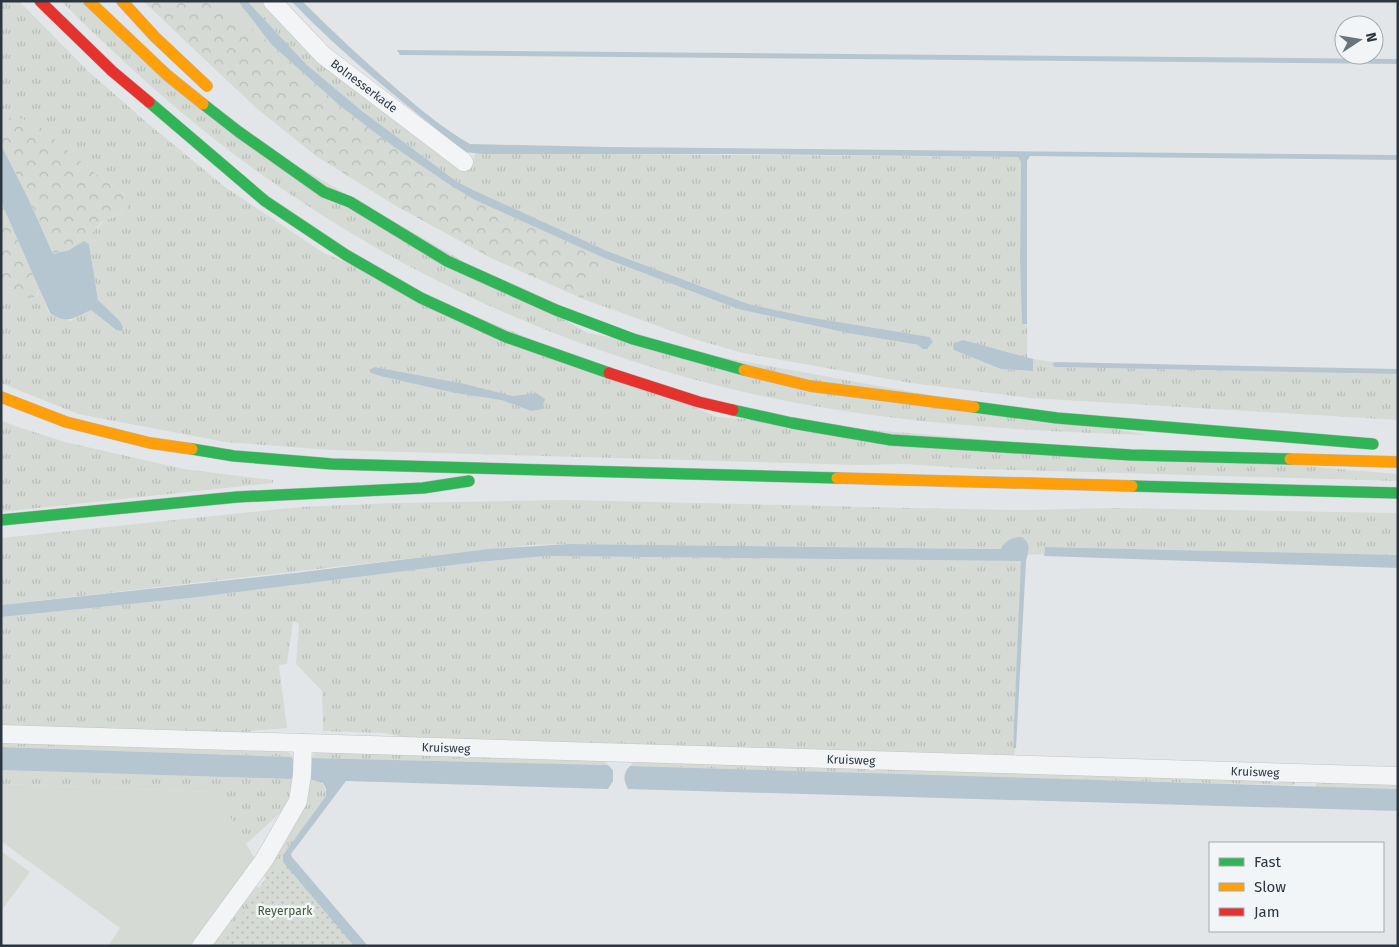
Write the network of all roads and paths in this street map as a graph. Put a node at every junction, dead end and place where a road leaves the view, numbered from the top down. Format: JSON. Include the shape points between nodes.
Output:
{"nodes":[{"id":1,"x":40,"y":1,"type":"edge"},
{"id":2,"x":89,"y":1,"type":"edge"},
{"id":3,"x":122,"y":1,"type":"edge"},
{"id":4,"x":272,"y":1,"type":"edge"},
{"id":5,"x":218,"y":96,"type":"dead end"},
{"id":6,"x":285,"y":151,"type":"dead end"},
{"id":7,"x":464,"y":162,"type":"dead end"},
{"id":8,"x":350,"y":202,"type":"junction"},
{"id":9,"x":1,"y":397,"type":"edge"},
{"id":10,"x":1388,"y":445,"type":"dead end"},
{"id":11,"x":1398,"y":462,"type":"edge"},
{"id":12,"x":545,"y":470,"type":"junction"},
{"id":13,"x":1398,"y":493,"type":"edge"},
{"id":14,"x":1,"y":520,"type":"edge"},
{"id":15,"x":1,"y":734,"type":"edge"},
{"id":16,"x":303,"y":759,"type":"junction"},
{"id":17,"x":1398,"y":776,"type":"edge"},
{"id":18,"x":200,"y":946,"type":"edge"}],
"edges":[{"from":1,"to":11,"type":"highway","via":[[112,71],[265,201],[346,255],[421,298],[506,337],[585,366],[699,402],[792,423],[891,440],[1122,454]]},
{"from":2,"to":8,"type":"highway","via":[[167,75],[239,132],[324,192]]},
{"from":3,"to":5,"type":"highway","via":[[154,37]]},
{"from":4,"to":7,"type":"street","name":"Bolnesserkade","via":[[323,55]]},
{"from":6,"to":8,"type":"highway"},
{"from":8,"to":10,"type":"highway","via":[[447,261],[556,310],[633,339],[756,374],[810,386],[1057,418]]},
{"from":9,"to":12,"type":"highway","via":[[66,422],[150,443],[234,456],[332,464]]},
{"from":12,"to":13,"type":"highway"},
{"from":12,"to":14,"type":"highway","via":[[423,488],[237,497]]},
{"from":15,"to":16,"type":"street","name":"Kruisweg"},
{"from":16,"to":17,"type":"street","name":"Kruisweg"},
{"from":16,"to":18,"type":"street","via":[[298,801],[287,821],[264,860]]}]}
